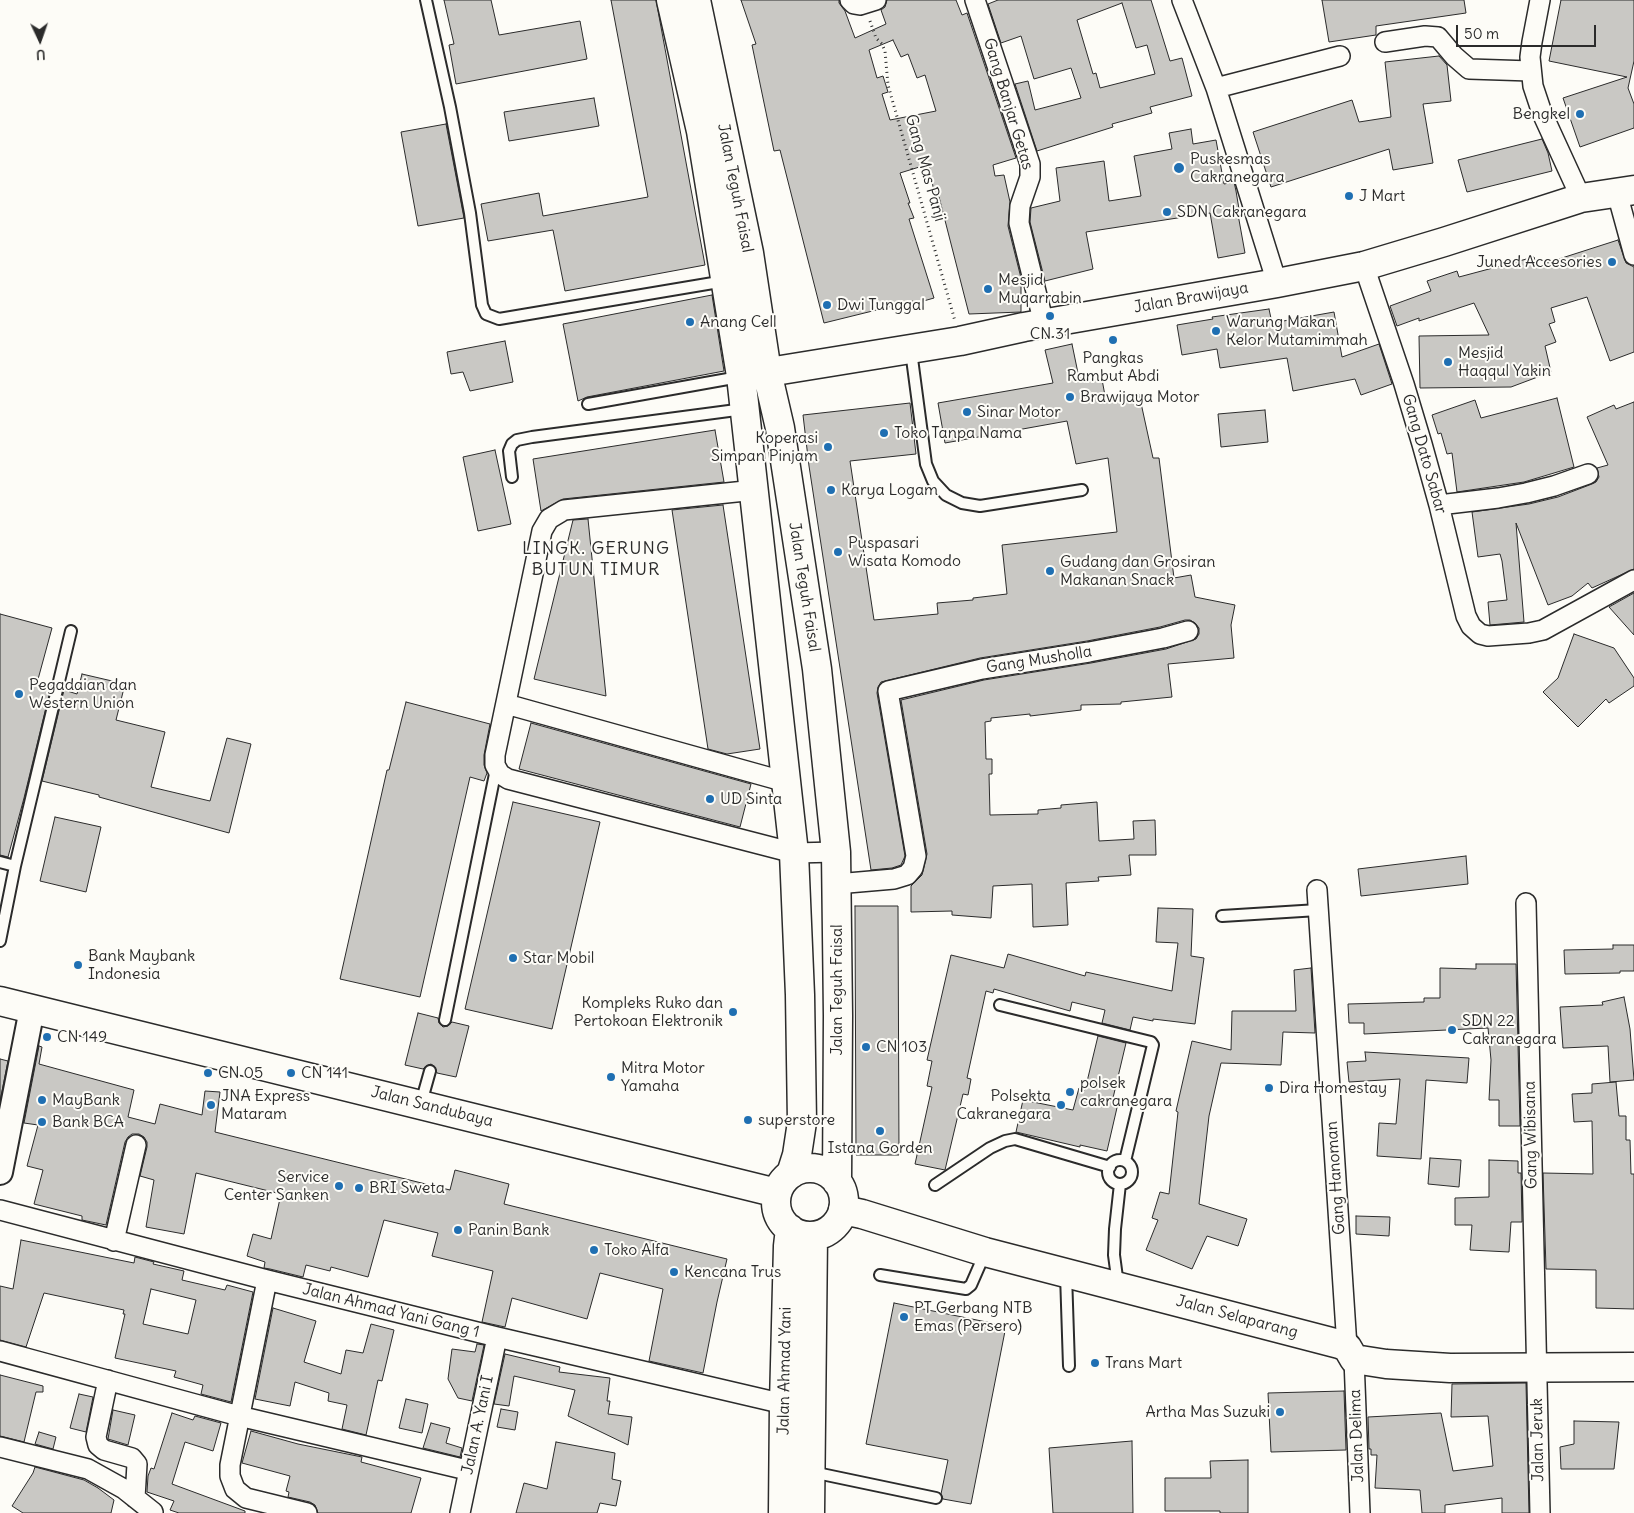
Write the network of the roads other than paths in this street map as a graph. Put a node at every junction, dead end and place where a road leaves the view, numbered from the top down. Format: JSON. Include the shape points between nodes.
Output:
{"nodes":[{"id":1,"x":426,"y":0,"type":"edge"},
{"id":2,"x":671,"y":0,"type":"edge"},
{"id":3,"x":696,"y":0,"type":"edge"},
{"id":4,"x":975,"y":0,"type":"edge"},
{"id":5,"x":1182,"y":0,"type":"edge"},
{"id":6,"x":1540,"y":0,"type":"edge"},
{"id":7,"x":1386,"y":42,"type":"dead end"},
{"id":8,"x":1340,"y":56,"type":"dead end"},
{"id":9,"x":1531,"y":71,"type":"junction"},
{"id":10,"x":1216,"y":88,"type":"junction"},
{"id":11,"x":1626,"y":192,"type":"edge"},
{"id":12,"x":1581,"y":198,"type":"junction"},
{"id":13,"x":1634,"y":255,"type":"edge"},
{"id":14,"x":1364,"y":266,"type":"junction"},
{"id":15,"x":727,"y":280,"type":"junction"},
{"id":16,"x":1277,"y":283,"type":"junction"},
{"id":17,"x":1044,"y":324,"type":"junction"},
{"id":18,"x":910,"y":348,"type":"junction"},
{"id":19,"x":754,"y":374,"type":"junction"},
{"id":20,"x":588,"y":404,"type":"dead end"},
{"id":21,"x":745,"y":408,"type":"junction"},
{"id":22,"x":1588,"y":474,"type":"dead end"},
{"id":23,"x":512,"y":477,"type":"dead end"},
{"id":24,"x":754,"y":490,"type":"junction"},
{"id":25,"x":1082,"y":490,"type":"dead end"},
{"id":26,"x":1439,"y":505,"type":"junction"},
{"id":27,"x":1634,"y":580,"type":"edge"},
{"id":28,"x":71,"y":631,"type":"dead end"},
{"id":29,"x":1188,"y":631,"type":"dead end"},
{"id":30,"x":817,"y":669,"type":"junction"},
{"id":31,"x":775,"y":671,"type":"junction"},
{"id":32,"x":506,"y":704,"type":"junction"},
{"id":33,"x":496,"y":768,"type":"junction"},
{"id":34,"x":786,"y":782,"type":"junction"},
{"id":35,"x":836,"y":852,"type":"junction"},
{"id":36,"x":794,"y":853,"type":"junction"},
{"id":37,"x":0,"y":862,"type":"edge"},
{"id":38,"x":15,"y":866,"type":"junction"},
{"id":39,"x":836,"y":884,"type":"junction"},
{"id":40,"x":1317,"y":890,"type":"dead end"},
{"id":41,"x":1526,"y":903,"type":"dead end"},
{"id":42,"x":1318,"y":910,"type":"junction"},
{"id":43,"x":1222,"y":916,"type":"dead end"},
{"id":44,"x":0,"y":941,"type":"edge"},
{"id":45,"x":0,"y":1001,"type":"edge"},
{"id":46,"x":1000,"y":1005,"type":"dead end"},
{"id":47,"x":32,"y":1009,"type":"junction"},
{"id":48,"x":445,"y":1020,"type":"dead end"},
{"id":49,"x":430,"y":1071,"type":"dead end"},
{"id":50,"x":421,"y":1104,"type":"junction"},
{"id":51,"x":136,"y":1145,"type":"dead end"},
{"id":52,"x":1125,"y":1161,"type":"junction"},
{"id":53,"x":1110,"y":1167,"type":"junction"},
{"id":54,"x":0,"y":1172,"type":"edge"},
{"id":55,"x":837,"y":1182,"type":"junction"},
{"id":56,"x":784,"y":1183,"type":"junction"},
{"id":57,"x":935,"y":1184,"type":"dead end"},
{"id":58,"x":1120,"y":1184,"type":"junction"},
{"id":59,"x":0,"y":1210,"type":"edge"},
{"id":60,"x":843,"y":1210,"type":"junction"},
{"id":61,"x":801,"y":1232,"type":"junction"},
{"id":62,"x":114,"y":1241,"type":"junction"},
{"id":63,"x":985,"y":1252,"type":"junction"},
{"id":64,"x":1066,"y":1273,"type":"junction"},
{"id":65,"x":880,"y":1275,"type":"dead end"},
{"id":66,"x":267,"y":1280,"type":"junction"},
{"id":67,"x":1118,"y":1286,"type":"junction"},
{"id":68,"x":497,"y":1337,"type":"junction"},
{"id":69,"x":0,"y":1351,"type":"edge"},
{"id":70,"x":1351,"y":1353,"type":"junction"},
{"id":71,"x":1069,"y":1366,"type":"dead end"},
{"id":72,"x":1634,"y":1367,"type":"edge"},
{"id":73,"x":1536,"y":1368,"type":"junction"},
{"id":74,"x":108,"y":1380,"type":"junction"},
{"id":75,"x":784,"y":1404,"type":"junction"},
{"id":76,"x":240,"y":1416,"type":"junction"},
{"id":77,"x":0,"y":1447,"type":"edge"},
{"id":78,"x":468,"y":1470,"type":"junction"},
{"id":79,"x":811,"y":1471,"type":"junction"},
{"id":80,"x":135,"y":1498,"type":"junction"},
{"id":81,"x":936,"y":1498,"type":"dead end"},
{"id":82,"x":152,"y":1512,"type":"dead end"},
{"id":83,"x":306,"y":1513,"type":"edge"},
{"id":84,"x":460,"y":1513,"type":"edge"},
{"id":85,"x":783,"y":1513,"type":"edge"},
{"id":86,"x":810,"y":1513,"type":"edge"},
{"id":87,"x":1360,"y":1513,"type":"edge"},
{"id":88,"x":1540,"y":1513,"type":"edge"}],
"edges":[{"from":1,"to":15,"type":"lane","via":[[469,203],[482,305],[486,314],[498,319]]},
{"from":2,"to":15,"type":"main road","name":"Jalan Teguh Faisal","via":[[701,131]]},
{"from":3,"to":19,"type":"main road","name":"Jalan Teguh Faisal","via":[[749,253]]},
{"from":4,"to":17,"type":"street","name":"Gang Banjar Getas","via":[[1030,164],[1030,177],[1020,206],[1020,223]]},
{"from":5,"to":10,"type":"street"},
{"from":6,"to":9,"type":"street","via":[[1532,42]]},
{"from":7,"to":9,"type":"street","via":[[1425,36],[1438,38],[1469,69]]},
{"from":8,"to":10,"type":"street"},
{"from":9,"to":12,"type":"street","via":[[1540,106]]},
{"from":10,"to":16,"type":"street"},
{"from":11,"to":12,"type":"main road","name":"Jalan Brawijaya"},
{"from":11,"to":13,"type":"street"},
{"from":12,"to":14,"type":"main road","name":"Jalan Brawijaya"},
{"from":14,"to":16,"type":"main road","name":"Jalan Brawijaya"},
{"from":14,"to":26,"type":"street","name":"Gang Dato Sabar","via":[[1404,384]]},
{"from":15,"to":19,"type":"main road","name":"Jalan Teguh Faisal"},
{"from":16,"to":17,"type":"main road","name":"Jalan Brawijaya"},
{"from":17,"to":18,"type":"main road","name":"Jalan Brawijaya"},
{"from":18,"to":19,"type":"main road","name":"Jalan Brawijaya"},
{"from":18,"to":25,"type":"lane","via":[[926,464],[933,481],[946,494],[962,503],[980,506]]},
{"from":19,"to":20,"type":"lane"},
{"from":19,"to":21,"type":"main road","name":"Jalan Teguh Faisal"},
{"from":19,"to":30,"type":"main road","name":"Jalan Teguh Faisal","via":[[780,428]]},
{"from":21,"to":23,"type":"lane","via":[[517,440],[510,451]]},
{"from":21,"to":24,"type":"main road","name":"Jalan Teguh Faisal"},
{"from":22,"to":26,"type":"street","via":[[1526,493]]},
{"from":24,"to":31,"type":"main road","name":"Jalan Teguh Faisal"},
{"from":24,"to":32,"type":"street","via":[[564,510],[553,516],[542,531]]},
{"from":26,"to":27,"type":"street","name":"Gang Dato Sabar","via":[[1467,620],[1480,634],[1488,636],[1543,630]]},
{"from":28,"to":38,"type":"lane"},
{"from":29,"to":39,"type":"street","name":"Gang Musholla","via":[[888,690],[916,856],[913,868],[907,875],[894,879]]},
{"from":30,"to":31,"type":"main road"},
{"from":30,"to":35,"type":"main road","name":"Jalan Teguh Faisal"},
{"from":31,"to":34,"type":"main road","name":"Jalan Teguh Faisal"},
{"from":32,"to":33,"type":"street","via":[[494,755]]},
{"from":32,"to":34,"type":"street"},
{"from":33,"to":36,"type":"street","via":[[508,779]]},
{"from":33,"to":48,"type":"lane"},
{"from":34,"to":36,"type":"main road","name":"Jalan Teguh Faisal"},
{"from":35,"to":36,"type":"street"},
{"from":35,"to":39,"type":"main road","name":"Jalan Teguh Faisal"},
{"from":36,"to":56,"type":"main road","name":"Jalan Teguh Faisal","via":[[802,1122],[797,1154]]},
{"from":37,"to":38,"type":"lane"},
{"from":38,"to":44,"type":"lane"},
{"from":39,"to":55,"type":"main road","name":"Jalan Teguh Faisal"},
{"from":40,"to":42,"type":"street","name":"Gang Hanoman"},
{"from":41,"to":73,"type":"street","name":"Gang Wibisana"},
{"from":42,"to":43,"type":"lane"},
{"from":42,"to":70,"type":"street","name":"Gang Hanoman"},
{"from":45,"to":47,"type":"main road","name":"Jalan Sandubaya"},
{"from":46,"to":52,"type":"lane","via":[[1151,1042],[1153,1045]]},
{"from":47,"to":50,"type":"main road","name":"Jalan Sandubaya"},
{"from":47,"to":54,"type":"street"},
{"from":49,"to":50,"type":"lane"},
{"from":50,"to":56,"type":"main road","name":"Jalan Sandubaya"},
{"from":51,"to":62,"type":"street"},
{"from":52,"to":53,"type":"lane","via":[[1116,1161]]},
{"from":52,"to":58,"type":"lane","via":[[1132,1174],[1130,1180]]},
{"from":53,"to":57,"type":"lane","via":[[1015,1139],[1004,1140]]},
{"from":53,"to":58,"type":"lane","via":[[1110,1178]]},
{"from":55,"to":56,"type":"main road","via":[[826,1172],[812,1168]]},
{"from":55,"to":60,"type":"main road","via":[[844,1200]]},
{"from":56,"to":61,"type":"main road","via":[[776,1201],[779,1217]]},
{"from":58,"to":67,"type":"lane","via":[[1114,1256]]},
{"from":59,"to":62,"type":"street","name":"Jalan Ahmad Yani Gang 1"},
{"from":60,"to":61,"type":"main road","via":[[832,1228],[823,1233]]},
{"from":60,"to":63,"type":"main road","name":"Jalan Selaparang"},
{"from":61,"to":75,"type":"main road","name":"Jalan Ahmad Yani","via":[[788,1246]]},
{"from":61,"to":79,"type":"main road"},
{"from":62,"to":66,"type":"street","name":"Jalan Ahmad Yani Gang 1"},
{"from":63,"to":64,"type":"main road","name":"Jalan Selaparang"},
{"from":63,"to":65,"type":"lane","via":[[971,1285],[966,1289]]},
{"from":64,"to":67,"type":"main road","name":"Jalan Selaparang"},
{"from":64,"to":71,"type":"lane"},
{"from":66,"to":68,"type":"street","name":"Jalan Ahmad Yani Gang 1"},
{"from":66,"to":76,"type":"street"},
{"from":67,"to":70,"type":"main road","name":"Jalan Selaparang"},
{"from":68,"to":75,"type":"street","name":"Jalan Ahmad Yani Gang 1"},
{"from":68,"to":78,"type":"street","name":"Jalan A. Yani I"},
{"from":69,"to":74,"type":"street"},
{"from":70,"to":73,"type":"main road","name":"Jalan Selaparang","via":[[1418,1367]]},
{"from":70,"to":87,"type":"street","name":"Jalan Delima"},
{"from":72,"to":73,"type":"main road","name":"Jalan Selaparang"},
{"from":73,"to":88,"type":"street","name":"Jalan Jeruk"},
{"from":74,"to":76,"type":"street"},
{"from":74,"to":80,"type":"street","via":[[96,1437],[104,1450],[132,1458],[137,1464]]},
{"from":75,"to":85,"type":"main road","name":"Jalan Ahmad Yani"},
{"from":76,"to":78,"type":"street"},
{"from":76,"to":83,"type":"street","via":[[230,1465],[235,1489],[246,1498]]},
{"from":77,"to":80,"type":"street","via":[[88,1469]]},
{"from":78,"to":84,"type":"street","name":"Jalan A. Yani I"},
{"from":79,"to":81,"type":"lane"},
{"from":79,"to":86,"type":"main road"},
{"from":80,"to":82,"type":"street"}]}
